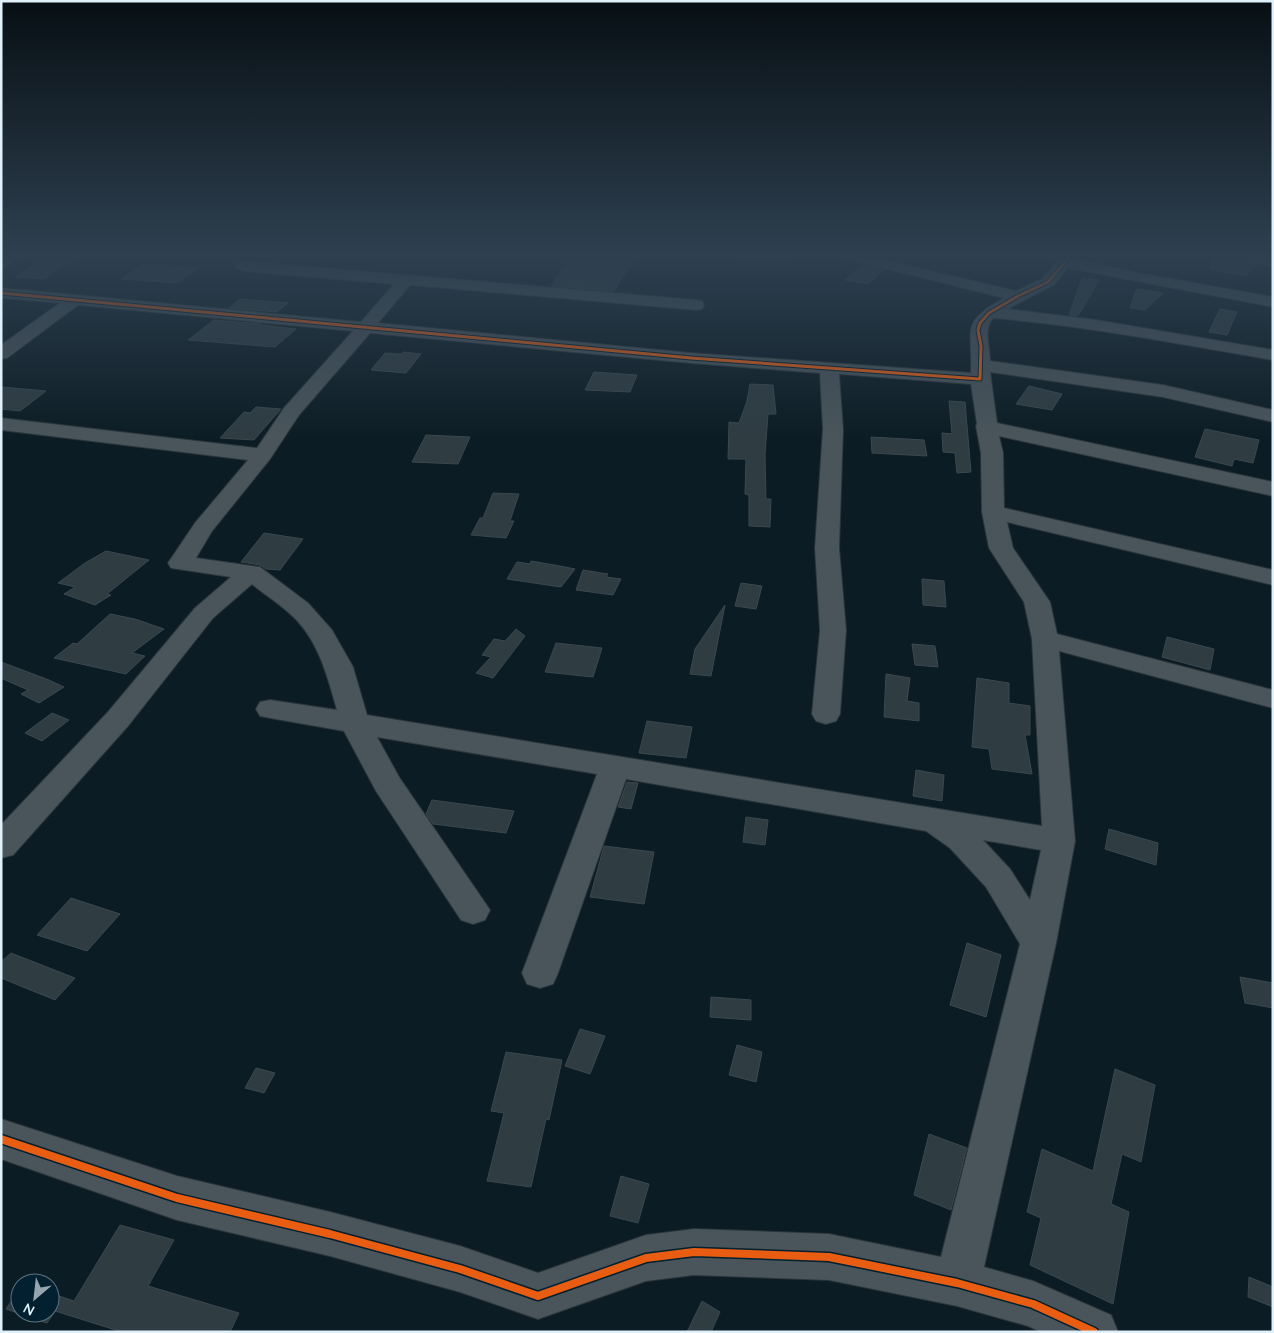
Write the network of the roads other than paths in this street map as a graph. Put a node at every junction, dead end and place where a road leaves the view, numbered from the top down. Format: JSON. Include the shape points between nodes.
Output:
{"nodes":[{"id":1,"x":51,"y":317,"type":"edge"},
{"id":2,"x":254,"y":317,"type":"edge"},
{"id":3,"x":375,"y":317,"type":"edge"},
{"id":4,"x":987,"y":317,"type":"edge"},
{"id":5,"x":1044,"y":317,"type":"edge"},
{"id":6,"x":366,"y":328,"type":"junction"},
{"id":7,"x":1,"y":354,"type":"edge"},
{"id":8,"x":1273,"y":355,"type":"edge"},
{"id":9,"x":829,"y":368,"type":"junction"},
{"id":10,"x":980,"y":372,"type":"junction"},
{"id":11,"x":1273,"y":416,"type":"edge"},
{"id":12,"x":1,"y":424,"type":"edge"},
{"id":13,"x":986,"y":426,"type":"junction"},
{"id":14,"x":263,"y":455,"type":"junction"},
{"id":15,"x":1273,"y":489,"type":"edge"},
{"id":16,"x":994,"y":512,"type":"junction"},
{"id":17,"x":251,"y":572,"type":"junction"},
{"id":18,"x":1273,"y":578,"type":"edge"},
{"id":19,"x":1045,"y":639,"type":"junction"},
{"id":20,"x":1273,"y":699,"type":"edge"},
{"id":21,"x":270,"y":709,"type":"dead end"},
{"id":22,"x":826,"y":714,"type":"dead end"},
{"id":23,"x":355,"y":724,"type":"junction"},
{"id":24,"x":615,"y":767,"type":"junction"},
{"id":25,"x":934,"y":820,"type":"junction"},
{"id":26,"x":1059,"y":841,"type":"junction"},
{"id":27,"x":1,"y":846,"type":"edge"},
{"id":28,"x":473,"y":910,"type":"dead end"},
{"id":29,"x":1038,"y":943,"type":"junction"},
{"id":30,"x":540,"y":973,"type":"dead end"},
{"id":31,"x":1,"y":1139,"type":"edge"},
{"id":32,"x":957,"y":1283,"type":"junction"},
{"id":33,"x":1094,"y":1332,"type":"edge"}],
"edges":[{"from":1,"to":7,"type":"street"},
{"from":2,"to":6,"type":"street"},
{"from":3,"to":6,"type":"street"},
{"from":4,"to":10,"type":"street","via":[[978,330]]},
{"from":5,"to":8,"type":"street"},
{"from":6,"to":9,"type":"street"},
{"from":6,"to":14,"type":"street","via":[[291,412]]},
{"from":9,"to":10,"type":"street"},
{"from":9,"to":22,"type":"street","via":[[833,429],[826,548],[833,630]]},
{"from":10,"to":11,"type":"street","via":[[1163,391]]},
{"from":10,"to":13,"type":"street"},
{"from":12,"to":14,"type":"street"},
{"from":13,"to":15,"type":"street"},
{"from":13,"to":16,"type":"street","via":[[992,453]]},
{"from":14,"to":17,"type":"street","via":[[203,528],[180,563]]},
{"from":16,"to":18,"type":"street"},
{"from":16,"to":19,"type":"street","via":[[1001,548],[1037,602]]},
{"from":17,"to":23,"type":"street","via":[[299,608],[323,636],[339,667]]},
{"from":17,"to":27,"type":"street","via":[[204,613],[118,719]]},
{"from":19,"to":20,"type":"street"},
{"from":19,"to":26,"type":"street"},
{"from":21,"to":23,"type":"street"},
{"from":23,"to":24,"type":"street"},
{"from":23,"to":28,"type":"street","via":[[387,783]]},
{"from":24,"to":25,"type":"street"},
{"from":24,"to":30,"type":"street"},
{"from":25,"to":26,"type":"street"},
{"from":25,"to":29,"type":"street","via":[[962,839],[998,878]]},
{"from":26,"to":29,"type":"street"},
{"from":29,"to":32,"type":"street"},
{"from":31,"to":32,"type":"street","via":[[177,1198],[330,1234],[460,1270],[538,1296],[646,1258],[694,1252],[830,1257]]},
{"from":32,"to":33,"type":"street","via":[[1033,1304]]}]}
